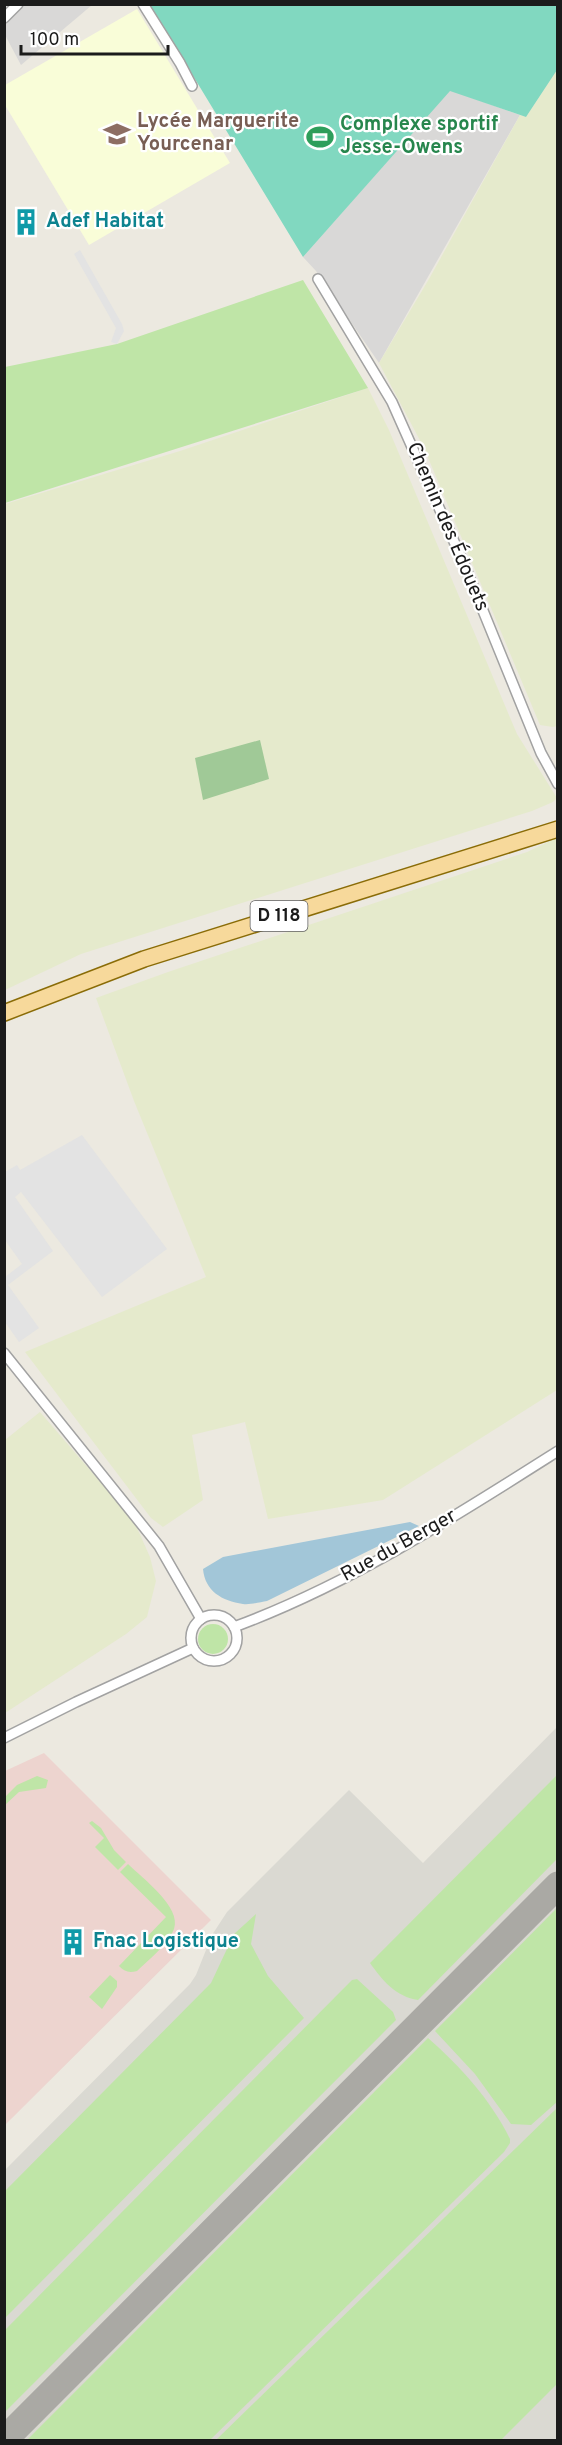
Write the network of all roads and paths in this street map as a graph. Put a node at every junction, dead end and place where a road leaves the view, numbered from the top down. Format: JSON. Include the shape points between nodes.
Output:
{"nodes":[{"id":1,"x":18,"y":4,"type":"edge"},
{"id":2,"x":143,"y":4,"type":"edge"},
{"id":3,"x":4,"y":18,"type":"edge"},
{"id":4,"x":192,"y":86,"type":"dead end"},
{"id":5,"x":318,"y":279,"type":"dead end"},
{"id":6,"x":558,"y":784,"type":"edge"},
{"id":7,"x":558,"y":822,"type":"edge"},
{"id":8,"x":558,"y":829,"type":"edge"},
{"id":9,"x":512,"y":843,"type":"junction"},
{"id":10,"x":4,"y":1013,"type":"edge"},
{"id":11,"x":4,"y":1353,"type":"edge"},
{"id":12,"x":558,"y":1451,"type":"edge"},
{"id":13,"x":201,"y":1619,"type":"junction"},
{"id":14,"x":234,"y":1627,"type":"junction"},
{"id":15,"x":193,"y":1648,"type":"junction"},
{"id":16,"x":4,"y":1738,"type":"edge"}],
"edges":[{"from":1,"to":3,"type":"street"},
{"from":2,"to":4,"type":"street"},
{"from":5,"to":6,"type":"street","name":"Chemin des Édouets","via":[[392,402],[541,753]]},
{"from":7,"to":9,"type":"main road","via":[[521,834]]},
{"from":8,"to":9,"type":"main road","number":"D 118"},
{"from":9,"to":10,"type":"main road","number":"D 118","via":[[144,959]]},
{"from":11,"to":13,"type":"street","via":[[159,1546]]},
{"from":12,"to":14,"type":"street","name":"Rue du Berger","via":[[414,1541],[277,1610]]},
{"from":13,"to":14,"type":"street","via":[[216,1615]]},
{"from":13,"to":15,"type":"street","via":[[192,1630]]},
{"from":14,"to":15,"type":"street","via":[[236,1647],[224,1659],[206,1660]]},
{"from":15,"to":16,"type":"street"}]}
